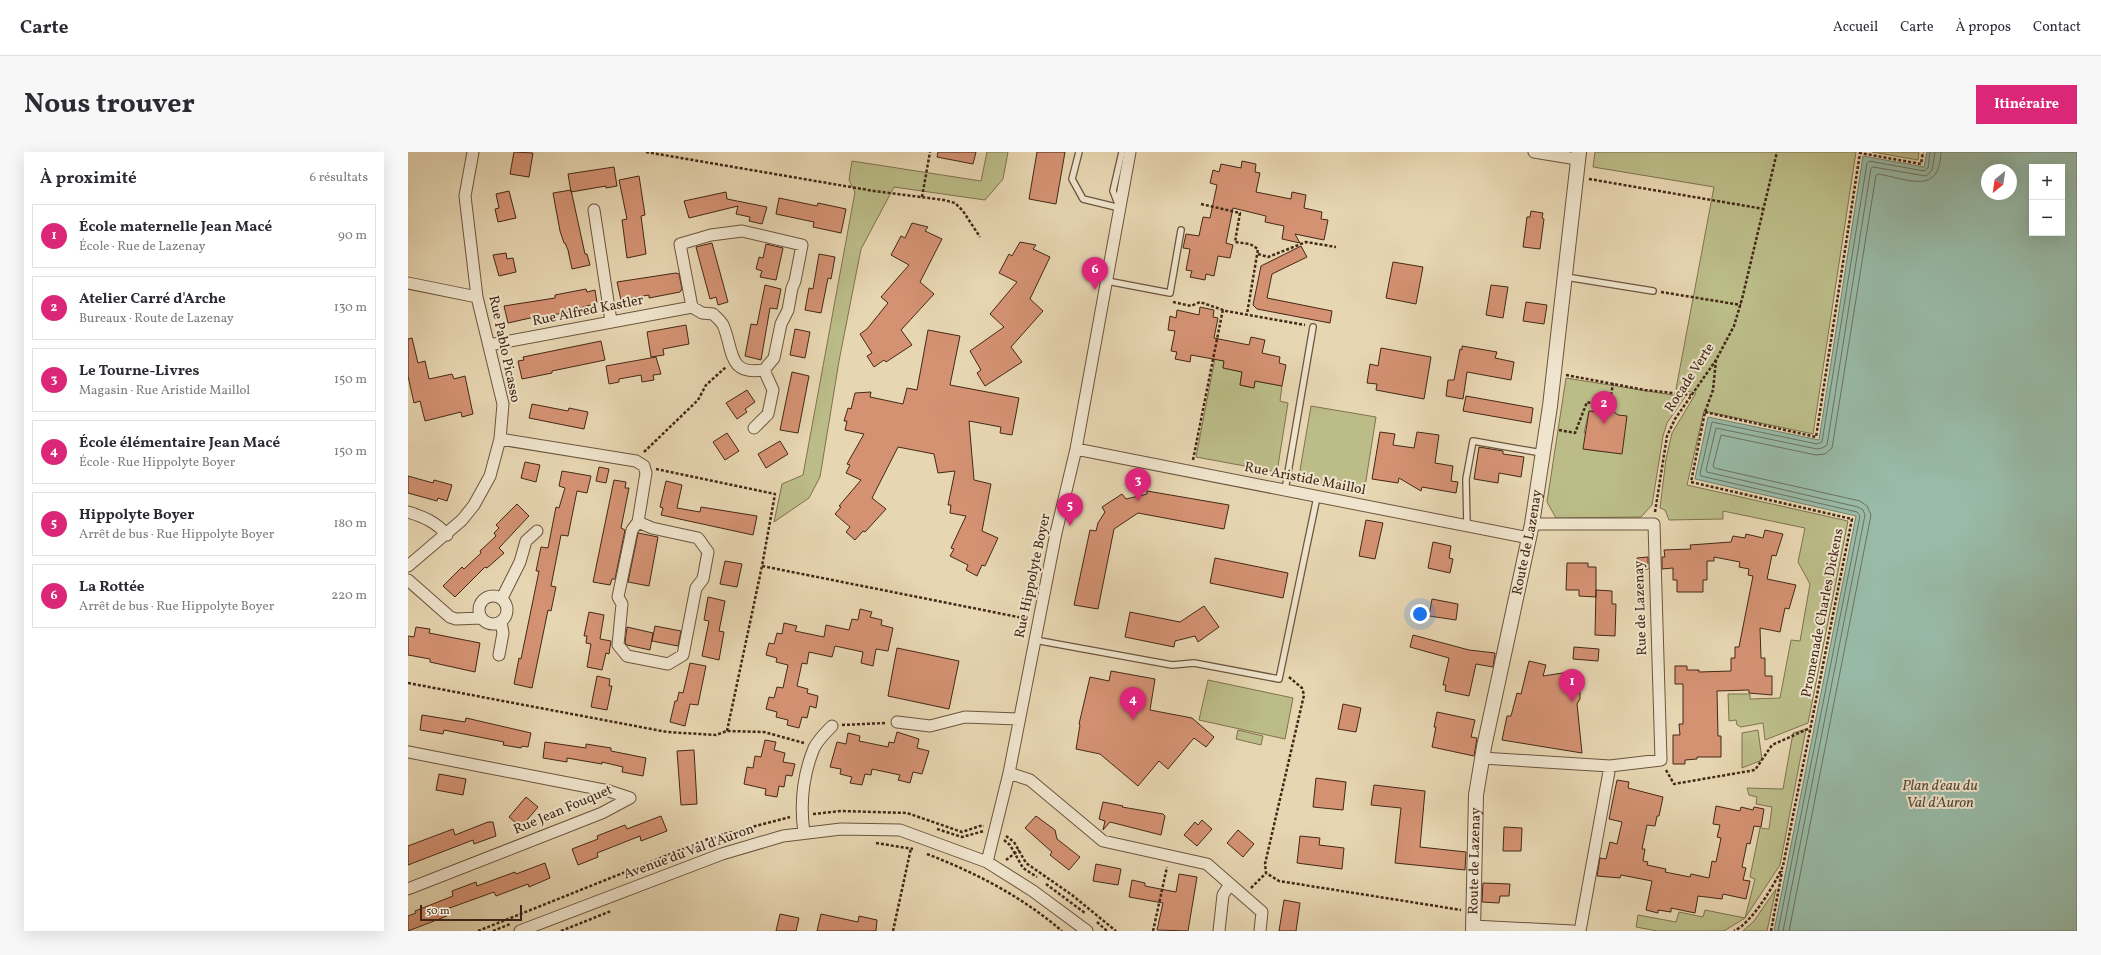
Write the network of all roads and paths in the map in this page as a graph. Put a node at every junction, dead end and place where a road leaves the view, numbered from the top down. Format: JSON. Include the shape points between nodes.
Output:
{"nodes":[{"id":1,"x":473,"y":152,"type":"edge"},
{"id":2,"x":646,"y":152,"type":"edge"},
{"id":3,"x":930,"y":152,"type":"edge"},
{"id":4,"x":1079,"y":152,"type":"edge"},
{"id":5,"x":1122,"y":152,"type":"edge"},
{"id":6,"x":1130,"y":152,"type":"edge"},
{"id":7,"x":1534,"y":152,"type":"edge"},
{"id":8,"x":1777,"y":152,"type":"edge"},
{"id":9,"x":1923,"y":152,"type":"edge"},
{"id":10,"x":1578,"y":156,"type":"edge"},
{"id":11,"x":1575,"y":177,"type":"junction"},
{"id":12,"x":922,"y":197,"type":"junction"},
{"id":13,"x":1201,"y":204,"type":"dead end"},
{"id":14,"x":1120,"y":208,"type":"junction"},
{"id":15,"x":1764,"y":209,"type":"junction"},
{"id":16,"x":594,"y":210,"type":"dead end"},
{"id":17,"x":1181,"y":230,"type":"dead end"},
{"id":18,"x":980,"y":237,"type":"dead end"},
{"id":19,"x":1336,"y":247,"type":"dead end"},
{"id":20,"x":1258,"y":254,"type":"junction"},
{"id":21,"x":1566,"y":278,"type":"junction"},
{"id":22,"x":1107,"y":281,"type":"junction"},
{"id":23,"x":408,"y":283,"type":"edge"},
{"id":24,"x":1653,"y":291,"type":"joint"},
{"id":25,"x":1170,"y":293,"type":"junction"},
{"id":26,"x":477,"y":297,"type":"junction"},
{"id":27,"x":1741,"y":304,"type":"junction"},
{"id":28,"x":692,"y":307,"type":"junction"},
{"id":29,"x":1223,"y":309,"type":"junction"},
{"id":30,"x":1247,"y":314,"type":"junction"},
{"id":31,"x":611,"y":321,"type":"junction"},
{"id":32,"x":1313,"y":327,"type":"joint"},
{"id":33,"x":489,"y":345,"type":"junction"},
{"id":34,"x":733,"y":360,"type":"junction"},
{"id":35,"x":1716,"y":360,"type":"junction"},
{"id":36,"x":764,"y":370,"type":"junction"},
{"id":37,"x":1554,"y":373,"type":"junction"},
{"id":38,"x":1613,"y":383,"type":"junction"},
{"id":39,"x":1691,"y":395,"type":"junction"},
{"id":40,"x":1609,"y":409,"type":"junction"},
{"id":41,"x":1705,"y":412,"type":"junction"},
{"id":42,"x":1608,"y":415,"type":"dead end"},
{"id":43,"x":754,"y":428,"type":"dead end"},
{"id":44,"x":1546,"y":429,"type":"junction"},
{"id":45,"x":500,"y":439,"type":"junction"},
{"id":46,"x":1076,"y":449,"type":"junction"},
{"id":47,"x":1543,"y":453,"type":"junction"},
{"id":48,"x":640,"y":464,"type":"junction"},
{"id":49,"x":1188,"y":471,"type":"junction"},
{"id":50,"x":1285,"y":490,"type":"junction"},
{"id":51,"x":1317,"y":497,"type":"junction"},
{"id":52,"x":408,"y":512,"type":"edge"},
{"id":53,"x":638,"y":522,"type":"junction"},
{"id":54,"x":1532,"y":524,"type":"junction"},
{"id":55,"x":1654,"y":524,"type":"junction"},
{"id":56,"x":1467,"y":526,"type":"junction"},
{"id":57,"x":537,"y":530,"type":"dead end"},
{"id":58,"x":447,"y":534,"type":"junction"},
{"id":59,"x":1529,"y":538,"type":"junction"},
{"id":60,"x":408,"y":566,"type":"edge"},
{"id":61,"x":762,"y":566,"type":"junction"},
{"id":62,"x":408,"y":580,"type":"edge"},
{"id":63,"x":502,"y":598,"type":"junction"},
{"id":64,"x":481,"y":618,"type":"junction"},
{"id":65,"x":501,"y":622,"type":"junction"},
{"id":66,"x":1039,"y":622,"type":"junction"},
{"id":67,"x":1035,"y":640,"type":"junction"},
{"id":68,"x":500,"y":656,"type":"dead end"},
{"id":69,"x":1280,"y":673,"type":"junction"},
{"id":70,"x":408,"y":683,"type":"edge"},
{"id":71,"x":1019,"y":719,"type":"junction"},
{"id":72,"x":896,"y":722,"type":"joint"},
{"id":73,"x":832,"y":726,"type":"joint"},
{"id":74,"x":1810,"y":728,"type":"junction"},
{"id":75,"x":727,"y":731,"type":"junction"},
{"id":76,"x":815,"y":746,"type":"junction"},
{"id":77,"x":408,"y":752,"type":"edge"},
{"id":78,"x":1482,"y":758,"type":"junction"},
{"id":79,"x":1661,"y":760,"type":"junction"},
{"id":80,"x":1610,"y":766,"type":"junction"},
{"id":81,"x":1009,"y":773,"type":"junction"},
{"id":82,"x":935,"y":829,"type":"dead end"},
{"id":83,"x":996,"y":830,"type":"junction"},
{"id":84,"x":804,"y":834,"type":"junction"},
{"id":85,"x":874,"y":839,"type":"dead end"},
{"id":86,"x":889,"y":840,"type":"dead end"},
{"id":87,"x":870,"y":843,"type":"dead end"},
{"id":88,"x":911,"y":848,"type":"junction"},
{"id":89,"x":925,"y":849,"type":"dead end"},
{"id":90,"x":1019,"y":850,"type":"junction"},
{"id":91,"x":917,"y":851,"type":"dead end"},
{"id":92,"x":923,"y":853,"type":"dead end"},
{"id":93,"x":1015,"y":853,"type":"junction"},
{"id":94,"x":1169,"y":856,"type":"junction"},
{"id":95,"x":988,"y":862,"type":"junction"},
{"id":96,"x":1783,"y":866,"type":"junction"},
{"id":97,"x":1000,"y":869,"type":"junction"},
{"id":98,"x":1266,"y":873,"type":"junction"},
{"id":99,"x":983,"y":874,"type":"dead end"},
{"id":100,"x":1230,"y":884,"type":"junction"},
{"id":101,"x":408,"y":889,"type":"edge"},
{"id":102,"x":1244,"y":896,"type":"junction"},
{"id":103,"x":612,"y":910,"type":"dead end"},
{"id":104,"x":1089,"y":916,"type":"dead end"},
{"id":105,"x":1095,"y":921,"type":"dead end"},
{"id":106,"x":1473,"y":923,"type":"edge"},
{"id":107,"x":517,"y":927,"type":"edge"},
{"id":108,"x":493,"y":931,"type":"edge"},
{"id":109,"x":561,"y":931,"type":"edge"},
{"id":110,"x":893,"y":931,"type":"edge"},
{"id":111,"x":1062,"y":931,"type":"edge"},
{"id":112,"x":1087,"y":931,"type":"edge"},
{"id":113,"x":1107,"y":931,"type":"edge"},
{"id":114,"x":1116,"y":931,"type":"edge"},
{"id":115,"x":1153,"y":931,"type":"edge"},
{"id":116,"x":1219,"y":931,"type":"edge"},
{"id":117,"x":1260,"y":931,"type":"edge"},
{"id":118,"x":1573,"y":931,"type":"edge"},
{"id":119,"x":1580,"y":931,"type":"edge"},
{"id":120,"x":1734,"y":931,"type":"edge"},
{"id":121,"x":1771,"y":931,"type":"edge"}],
"edges":[{"from":1,"to":26,"type":"street","name":"Rue Pablo Picasso","via":[[465,196]]},
{"from":2,"to":12,"type":"path"},
{"from":3,"to":12,"type":"path"},
{"from":4,"to":14,"type":"lane","via":[[1072,179],[1083,199]]},
{"from":5,"to":14,"type":"lane","via":[[1113,191]]},
{"from":6,"to":14,"type":"street","name":"Rue Hippolyte Boyer"},
{"from":7,"to":10,"type":"street"},
{"from":8,"to":15,"type":"path","name":"Rocade Verte"},
{"from":9,"to":41,"type":"path","via":[[1921,164],[1860,153],[1816,437]]},
{"from":10,"to":11,"type":"street","name":"Route de Lazenay"},
{"from":11,"to":15,"type":"path"},
{"from":11,"to":21,"type":"street","name":"Route de Lazenay"},
{"from":12,"to":18,"type":"path","via":[[955,203]]},
{"from":13,"to":20,"type":"path","via":[[1240,213],[1235,242],[1255,246]]},
{"from":14,"to":22,"type":"street","name":"Rue Hippolyte Boyer"},
{"from":15,"to":27,"type":"path","name":"Rocade Verte"},
{"from":16,"to":31,"type":"street"},
{"from":17,"to":25,"type":"lane"},
{"from":19,"to":20,"type":"path","via":[[1306,242],[1268,257]]},
{"from":20,"to":30,"type":"path"},
{"from":21,"to":24,"type":"lane"},
{"from":21,"to":37,"type":"street","name":"Route de Lazenay"},
{"from":22,"to":25,"type":"lane"},
{"from":22,"to":46,"type":"street","name":"Rue Hippolyte Boyer"},
{"from":23,"to":26,"type":"street"},
{"from":24,"to":27,"type":"path"},
{"from":25,"to":29,"type":"path","via":[[1171,301],[1191,306],[1200,302]]},
{"from":26,"to":33,"type":"street","name":"Rue Pablo Picasso"},
{"from":27,"to":35,"type":"path","name":"Rocade Verte","via":[[1734,326]]},
{"from":28,"to":31,"type":"street","name":"Rue Alfred Kastler"},
{"from":28,"to":34,"type":"street","via":[[702,313],[713,314],[723,323]]},
{"from":28,"to":36,"type":"street","via":[[680,244],[711,235],[742,231],[802,245],[788,310],[781,324],[774,358]]},
{"from":29,"to":30,"type":"path"},
{"from":29,"to":49,"type":"path","via":[[1193,460]]},
{"from":30,"to":32,"type":"path"},
{"from":31,"to":33,"type":"street","name":"Rue Alfred Kastler"},
{"from":32,"to":50,"type":"lane"},
{"from":33,"to":45,"type":"street","name":"Rue Pablo Picasso","via":[[503,404]]},
{"from":34,"to":36,"type":"street","via":[[741,370]]},
{"from":34,"to":48,"type":"path","via":[[706,385],[698,400]]},
{"from":35,"to":39,"type":"path","name":"Rocade Verte"},
{"from":35,"to":41,"type":"path","name":"Promenade Charles Dickens","via":[[1713,390]]},
{"from":36,"to":43,"type":"street","via":[[773,390],[768,414]]},
{"from":37,"to":38,"type":"path"},
{"from":37,"to":44,"type":"street","name":"Route de Lazenay"},
{"from":38,"to":39,"type":"path","via":[[1645,390]]},
{"from":38,"to":40,"type":"path"},
{"from":39,"to":55,"type":"path","name":"Rocade Verte","via":[[1667,436]]},
{"from":40,"to":42,"type":"path"},
{"from":40,"to":44,"type":"path","via":[[1587,402],[1575,433]]},
{"from":41,"to":74,"type":"path","name":"Promenade Charles Dickens","via":[[1691,482],[1852,519]]},
{"from":44,"to":47,"type":"street","name":"Route de Lazenay"},
{"from":45,"to":48,"type":"street"},
{"from":45,"to":58,"type":"street","name":"Rue Pablo Picasso","via":[[496,461],[483,489],[462,520]]},
{"from":46,"to":49,"type":"street","name":"Rue Aristide Maillol"},
{"from":46,"to":66,"type":"street","name":"Rue Hippolyte Boyer"},
{"from":47,"to":54,"type":"street","name":"Route de Lazenay"},
{"from":47,"to":56,"type":"lane","via":[[1473,441],[1466,479]]},
{"from":48,"to":53,"type":"street","via":[[646,473]]},
{"from":48,"to":61,"type":"path","via":[[775,494]]},
{"from":49,"to":50,"type":"street","name":"Rue Aristide Maillol"},
{"from":50,"to":51,"type":"street","name":"Rue Aristide Maillol"},
{"from":51,"to":56,"type":"street","name":"Rue Aristide Maillol"},
{"from":51,"to":69,"type":"lane"},
{"from":52,"to":58,"type":"street","via":[[425,517]]},
{"from":53,"to":53,"type":"street","via":[[652,528],[698,538],[708,552],[703,579],[696,588],[683,655],[668,664],[627,656],[618,645],[622,604],[618,597],[632,530]]},
{"from":54,"to":55,"type":"street"},
{"from":54,"to":59,"type":"street","name":"Route de Lazenay"},
{"from":55,"to":79,"type":"street","name":"Rue de Lazenay"},
{"from":56,"to":59,"type":"street","name":"Rue Aristide Maillol"},
{"from":57,"to":63,"type":"street","via":[[526,541],[520,562]]},
{"from":58,"to":60,"type":"street","name":"Rue Pablo Picasso"},
{"from":59,"to":78,"type":"street","name":"Route de Lazenay"},
{"from":61,"to":66,"type":"path"},
{"from":61,"to":75,"type":"path"},
{"from":62,"to":64,"type":"street","via":[[450,617]]},
{"from":63,"to":64,"type":"street","via":[[492,596],[484,600],[479,608]]},
{"from":63,"to":65,"type":"street","via":[[508,610]]},
{"from":64,"to":65,"type":"street","via":[[493,624]]},
{"from":65,"to":68,"type":"street","via":[[503,633]]},
{"from":66,"to":67,"type":"street","name":"Rue Hippolyte Boyer"},
{"from":67,"to":69,"type":"lane","via":[[1172,665],[1194,663],[1279,679]]},
{"from":67,"to":71,"type":"street","name":"Rue Hippolyte Boyer"},
{"from":69,"to":98,"type":"path","via":[[1294,680],[1302,688],[1304,695],[1265,864]]},
{"from":70,"to":75,"type":"path","via":[[673,733],[716,735]]},
{"from":71,"to":72,"type":"street","via":[[965,717],[930,726]]},
{"from":71,"to":81,"type":"street","name":"Rue Hippolyte Boyer"},
{"from":72,"to":73,"type":"path"},
{"from":73,"to":76,"type":"street"},
{"from":74,"to":79,"type":"path","via":[[1772,745],[1755,770],[1674,784]]},
{"from":74,"to":96,"type":"path","name":"Promenade Charles Dickens"},
{"from":75,"to":76,"type":"path","via":[[764,732]]},
{"from":76,"to":84,"type":"street","via":[[803,791]]},
{"from":77,"to":101,"type":"street","name":"Rue Jean Fouquet","via":[[609,791],[630,798],[602,813]]},
{"from":78,"to":80,"type":"street"},
{"from":78,"to":106,"type":"street","name":"Route de Lazenay","via":[[1476,795]]},
{"from":79,"to":80,"type":"street"},
{"from":80,"to":119,"type":"street"},
{"from":81,"to":83,"type":"street","name":"Rue Hippolyte Boyer"},
{"from":81,"to":94,"type":"street","via":[[1030,780],[1103,841]]},
{"from":82,"to":83,"type":"path","via":[[962,837],[980,831]]},
{"from":83,"to":90,"type":"path","via":[[1014,842]]},
{"from":83,"to":93,"type":"path"},
{"from":83,"to":95,"type":"street","name":"Rue Hippolyte Boyer"},
{"from":84,"to":95,"type":"street","name":"Avenue du Val d'Auron","via":[[841,829],[900,830]]},
{"from":84,"to":107,"type":"street","name":"Avenue du Val d'Auron","via":[[783,836],[722,854]]},
{"from":85,"to":86,"type":"path"},
{"from":87,"to":88,"type":"path"},
{"from":88,"to":91,"type":"path"},
{"from":88,"to":110,"type":"path"},
{"from":89,"to":99,"type":"path"},
{"from":90,"to":93,"type":"path"},
{"from":90,"to":114,"type":"path","via":[[1026,863],[1072,895]]},
{"from":92,"to":111,"type":"path","via":[[992,882],[1022,900]]},
{"from":93,"to":97,"type":"path","via":[[1008,857]]},
{"from":93,"to":104,"type":"path","via":[[1023,868]]},
{"from":94,"to":100,"type":"street","via":[[1207,864]]},
{"from":94,"to":115,"type":"path"},
{"from":95,"to":97,"type":"street","name":"Avenue du Val d'Auron"},
{"from":96,"to":120,"type":"path","name":"Promenade Charles Dickens","via":[[1750,920]]},
{"from":96,"to":121,"type":"path"},
{"from":97,"to":112,"type":"street","name":"Avenue du Val d'Auron"},
{"from":98,"to":102,"type":"path"},
{"from":98,"to":106,"type":"path","via":[[1279,881]]},
{"from":100,"to":102,"type":"street"},
{"from":100,"to":116,"type":"street","via":[[1223,895]]},
{"from":102,"to":117,"type":"street","via":[[1262,912]]},
{"from":103,"to":109,"type":"path"},
{"from":105,"to":113,"type":"path"},
{"from":106,"to":118,"type":"street"},
{"from":107,"to":108,"type":"path"}]}
